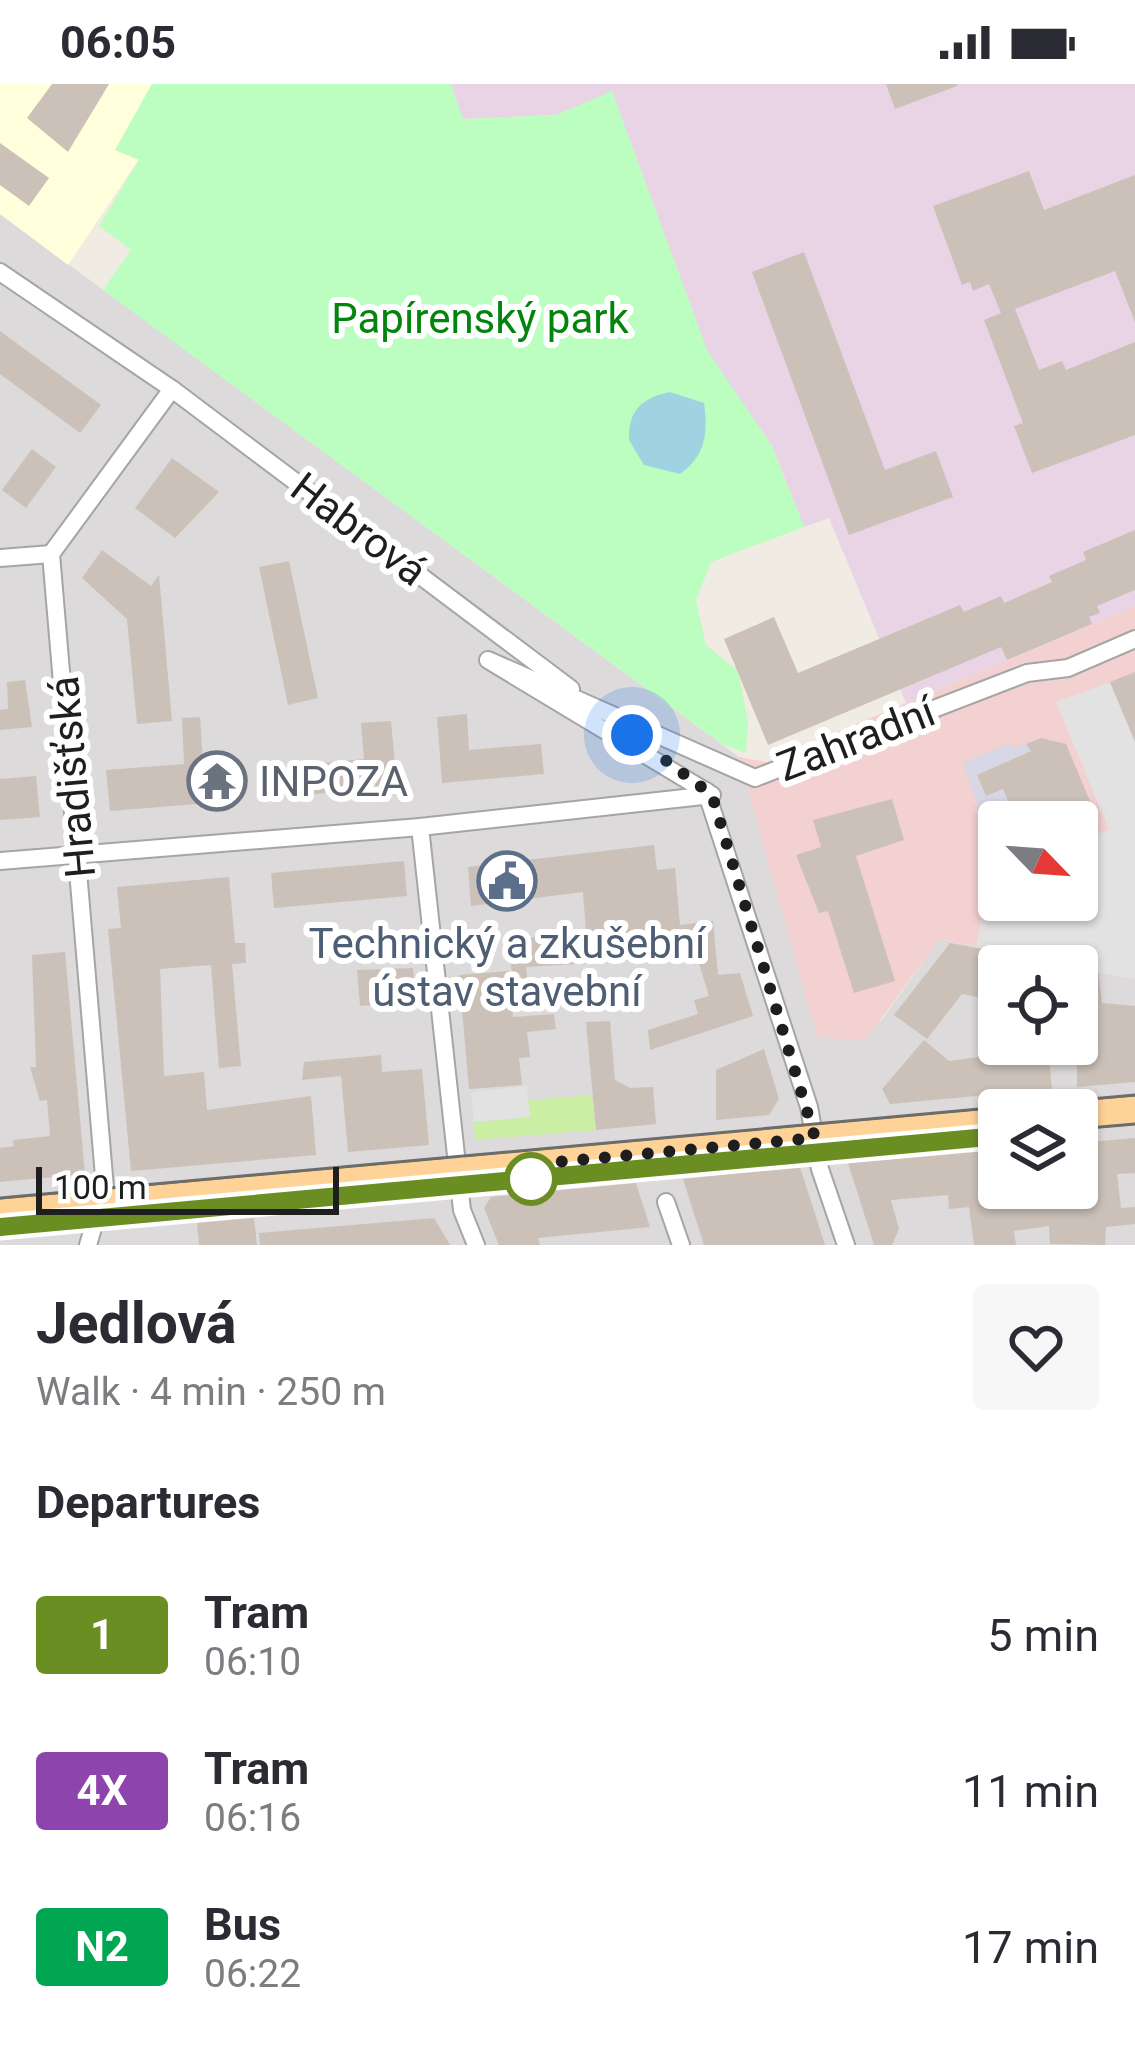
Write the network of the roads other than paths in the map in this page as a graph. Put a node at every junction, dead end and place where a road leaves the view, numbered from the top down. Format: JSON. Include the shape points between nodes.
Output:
{"nodes":[{"id":1,"x":0,"y":272,"type":"edge"},
{"id":2,"x":172,"y":389,"type":"junction"},
{"id":3,"x":51,"y":554,"type":"junction"},
{"id":4,"x":0,"y":558,"type":"edge"},
{"id":5,"x":1135,"y":639,"type":"edge"},
{"id":6,"x":712,"y":795,"type":"junction"},
{"id":7,"x":420,"y":827,"type":"junction"},
{"id":8,"x":80,"y":853,"type":"junction"},
{"id":9,"x":0,"y":860,"type":"edge"},
{"id":10,"x":1135,"y":1110,"type":"edge"},
{"id":11,"x":1098,"y":1113,"type":"edge"},
{"id":12,"x":978,"y":1124,"type":"edge"},
{"id":13,"x":815,"y":1138,"type":"junction"},
{"id":14,"x":458,"y":1171,"type":"junction"},
{"id":15,"x":666,"y":1202,"type":"dead end"},
{"id":16,"x":102,"y":1203,"type":"junction"},
{"id":17,"x":0,"y":1213,"type":"edge"},
{"id":18,"x":89,"y":1244,"type":"edge"},
{"id":19,"x":476,"y":1245,"type":"edge"},
{"id":20,"x":681,"y":1245,"type":"edge"},
{"id":21,"x":846,"y":1245,"type":"edge"}],
"edges":[{"from":1,"to":2,"type":"street","name":"Habrová"},
{"from":2,"to":3,"type":"street"},
{"from":2,"to":6,"type":"street","name":"Habrová"},
{"from":3,"to":4,"type":"street"},
{"from":3,"to":8,"type":"street","name":"Hradišťská"},
{"from":5,"to":6,"type":"street","name":"Zahradní","via":[[755,778],[488,660]]},
{"from":6,"to":7,"type":"street"},
{"from":6,"to":13,"type":"street"},
{"from":7,"to":8,"type":"street"},
{"from":7,"to":14,"type":"street"},
{"from":8,"to":9,"type":"street"},
{"from":8,"to":16,"type":"street","name":"Hradišťská"},
{"from":10,"to":11,"type":"main road"},
{"from":12,"to":13,"type":"main road"},
{"from":13,"to":14,"type":"main road"},
{"from":13,"to":21,"type":"street"},
{"from":14,"to":16,"type":"main road"},
{"from":14,"to":19,"type":"street"},
{"from":15,"to":20,"type":"street"},
{"from":16,"to":17,"type":"main road"},
{"from":16,"to":18,"type":"street"}]}
